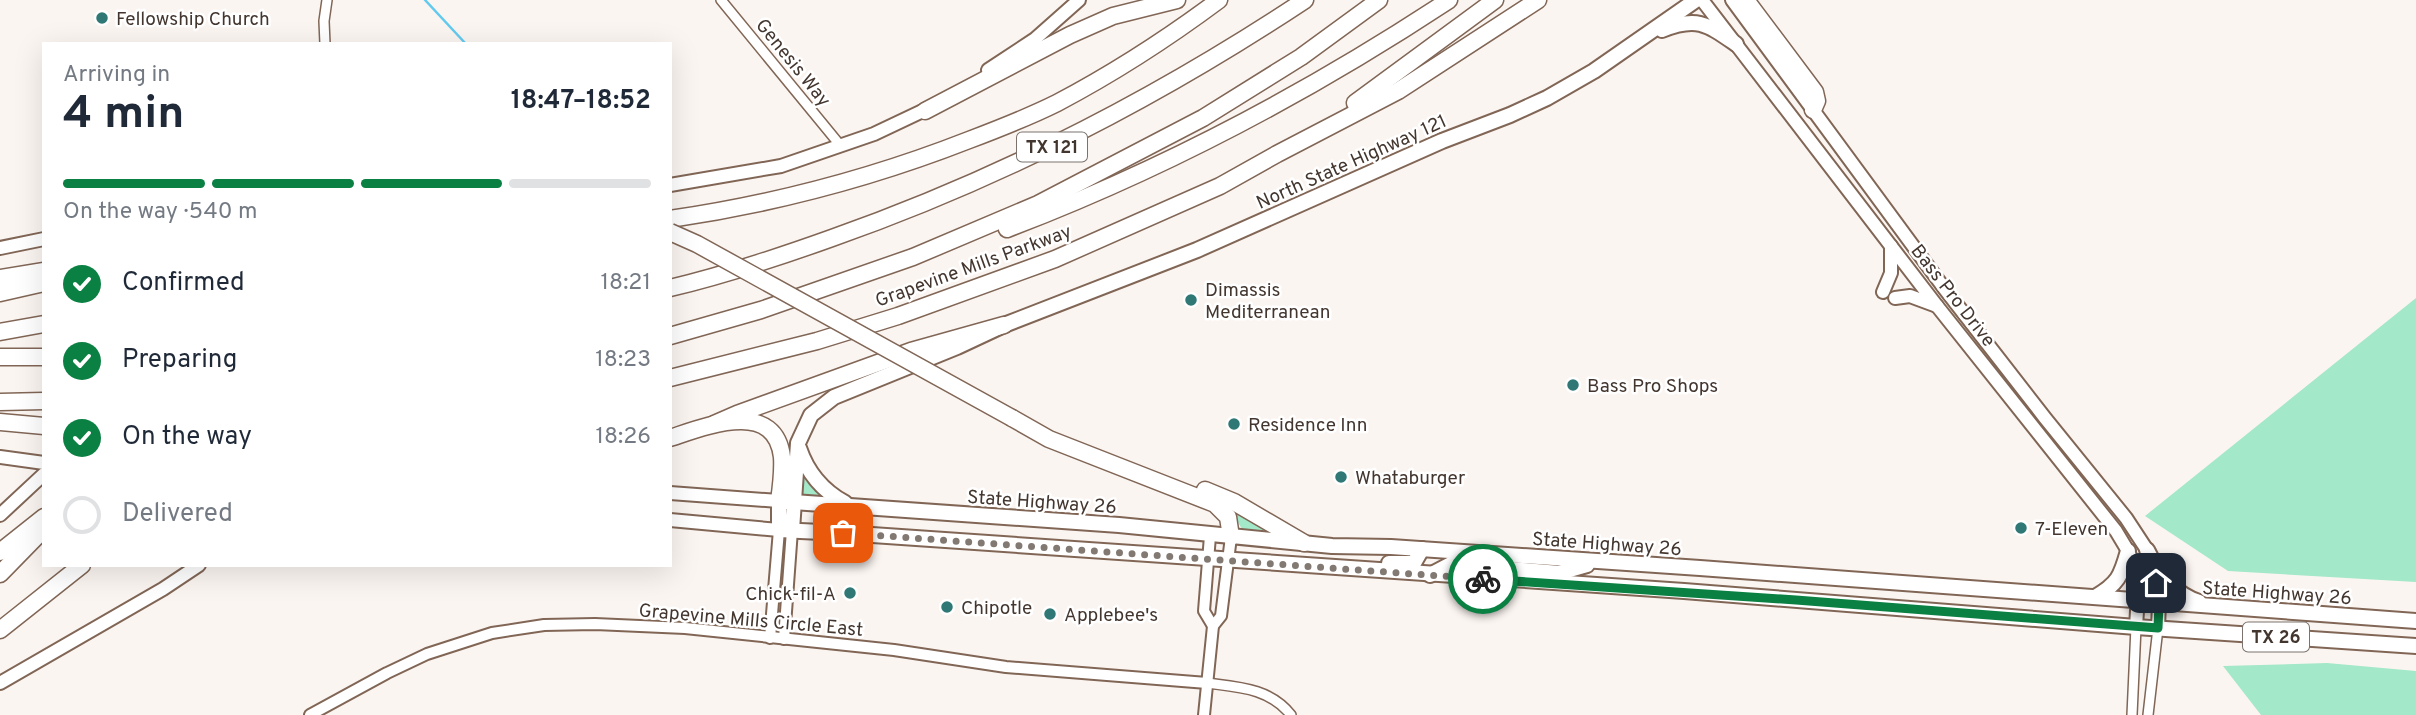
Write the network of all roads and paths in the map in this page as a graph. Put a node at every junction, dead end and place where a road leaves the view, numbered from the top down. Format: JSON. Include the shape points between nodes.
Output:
{"nodes":[{"id":1,"x":327,"y":0,"type":"edge"},
{"id":2,"x":720,"y":0,"type":"edge"},
{"id":3,"x":1079,"y":0,"type":"edge"},
{"id":4,"x":1177,"y":0,"type":"edge"},
{"id":5,"x":1219,"y":0,"type":"edge"},
{"id":6,"x":1305,"y":0,"type":"edge"},
{"id":7,"x":1379,"y":0,"type":"edge"},
{"id":8,"x":1449,"y":0,"type":"edge"},
{"id":9,"x":1495,"y":0,"type":"edge"},
{"id":10,"x":1538,"y":0,"type":"edge"},
{"id":11,"x":1696,"y":0,"type":"edge"},
{"id":12,"x":1702,"y":0,"type":"edge"},
{"id":13,"x":1732,"y":0,"type":"edge"},
{"id":14,"x":1746,"y":0,"type":"edge"},
{"id":15,"x":1644,"y":37,"type":"junction"},
{"id":16,"x":325,"y":42,"type":"edge"},
{"id":17,"x":1736,"y":44,"type":"junction"},
{"id":18,"x":1812,"y":110,"type":"junction"},
{"id":19,"x":925,"y":111,"type":"junction"},
{"id":20,"x":840,"y":145,"type":"junction"},
{"id":21,"x":1277,"y":154,"type":"junction"},
{"id":22,"x":672,"y":185,"type":"edge"},
{"id":23,"x":672,"y":219,"type":"edge"},
{"id":24,"x":672,"y":233,"type":"edge"},
{"id":25,"x":42,"y":239,"type":"edge"},
{"id":26,"x":946,"y":243,"type":"junction"},
{"id":27,"x":1891,"y":246,"type":"junction"},
{"id":28,"x":0,"y":248,"type":"edge"},
{"id":29,"x":42,"y":271,"type":"edge"},
{"id":30,"x":0,"y":278,"type":"edge"},
{"id":31,"x":42,"y":284,"type":"edge"},
{"id":32,"x":672,"y":287,"type":"edge"},
{"id":33,"x":0,"y":293,"type":"edge"},
{"id":34,"x":1937,"y":306,"type":"junction"},
{"id":35,"x":42,"y":324,"type":"edge"},
{"id":36,"x":1004,"y":325,"type":"junction"},
{"id":37,"x":0,"y":332,"type":"edge"},
{"id":38,"x":672,"y":335,"type":"edge"},
{"id":39,"x":0,"y":357,"type":"edge"},
{"id":40,"x":42,"y":357,"type":"edge"},
{"id":41,"x":672,"y":377,"type":"edge"},
{"id":42,"x":42,"y":401,"type":"edge"},
{"id":43,"x":0,"y":402,"type":"edge"},
{"id":44,"x":0,"y":422,"type":"edge"},
{"id":45,"x":714,"y":424,"type":"junction"},
{"id":46,"x":42,"y":426,"type":"edge"},
{"id":47,"x":672,"y":437,"type":"edge"},
{"id":48,"x":797,"y":443,"type":"junction"},
{"id":49,"x":0,"y":457,"type":"edge"},
{"id":50,"x":42,"y":463,"type":"edge"},
{"id":51,"x":1138,"y":472,"type":"junction"},
{"id":52,"x":42,"y":476,"type":"edge"},
{"id":53,"x":672,"y":493,"type":"edge"},
{"id":54,"x":786,"y":501,"type":"junction"},
{"id":55,"x":851,"y":506,"type":"junction"},
{"id":56,"x":0,"y":514,"type":"edge"},
{"id":57,"x":42,"y":519,"type":"edge"},
{"id":58,"x":672,"y":520,"type":"edge"},
{"id":59,"x":786,"y":530,"type":"junction"},
{"id":60,"x":42,"y":531,"type":"edge"},
{"id":61,"x":1210,"y":536,"type":"junction"},
{"id":62,"x":1231,"y":537,"type":"junction"},
{"id":63,"x":1304,"y":543,"type":"junction"},
{"id":64,"x":1422,"y":549,"type":"junction"},
{"id":65,"x":2147,"y":550,"type":"junction"},
{"id":66,"x":2128,"y":551,"type":"junction"},
{"id":67,"x":0,"y":552,"type":"edge"},
{"id":68,"x":1208,"y":559,"type":"junction"},
{"id":69,"x":1228,"y":561,"type":"junction"},
{"id":70,"x":1595,"y":563,"type":"junction"},
{"id":71,"x":79,"y":567,"type":"edge"},
{"id":72,"x":196,"y":567,"type":"edge"},
{"id":73,"x":1333,"y":568,"type":"junction"},
{"id":74,"x":0,"y":574,"type":"edge"},
{"id":75,"x":1430,"y":575,"type":"junction"},
{"id":76,"x":1853,"y":581,"type":"junction"},
{"id":77,"x":2095,"y":597,"type":"junction"},
{"id":78,"x":2137,"y":601,"type":"junction"},
{"id":79,"x":2159,"y":603,"type":"junction"},
{"id":80,"x":1851,"y":604,"type":"junction"},
{"id":81,"x":2210,"y":606,"type":"junction"},
{"id":82,"x":2416,"y":621,"type":"edge"},
{"id":83,"x":1213,"y":626,"type":"junction"},
{"id":84,"x":2136,"y":627,"type":"junction"},
{"id":85,"x":2158,"y":628,"type":"junction"},
{"id":86,"x":0,"y":630,"type":"edge"},
{"id":87,"x":770,"y":638,"type":"junction"},
{"id":88,"x":784,"y":639,"type":"junction"},
{"id":89,"x":2416,"y":646,"type":"edge"},
{"id":90,"x":1207,"y":683,"type":"junction"},
{"id":91,"x":0,"y":684,"type":"edge"},
{"id":92,"x":310,"y":715,"type":"edge"},
{"id":93,"x":1204,"y":715,"type":"edge"},
{"id":94,"x":1291,"y":715,"type":"edge"},
{"id":95,"x":2132,"y":715,"type":"edge"},
{"id":96,"x":2148,"y":715,"type":"edge"}],
"edges":[{"from":1,"to":16,"type":"street"},
{"from":2,"to":20,"type":"street","name":"Genesis Way"},
{"from":3,"to":19,"type":"main road","via":[[1027,44]]},
{"from":4,"to":19,"type":"highway","via":[[1113,16],[1081,30]]},
{"from":5,"to":23,"type":"highway","via":[[1141,55],[1056,103],[930,155],[822,190]]},
{"from":6,"to":32,"type":"highway","number":"TX 121","via":[[1136,103],[990,176],[781,257]]},
{"from":7,"to":26,"type":"highway","number":"TX 121","via":[[1301,57],[1203,118],[1049,199]]},
{"from":8,"to":26,"type":"highway","via":[[1306,88],[1195,147],[1069,205],[996,233]]},
{"from":9,"to":21,"type":"highway","via":[[1374,90]]},
{"from":10,"to":21,"type":"highway","via":[[1398,91]]},
{"from":11,"to":15,"type":"main road","name":"North State Highway 121"},
{"from":12,"to":17,"type":"main road","name":"Bass Pro Drive"},
{"from":13,"to":18,"type":"main road","name":"Bass Pro Drive"},
{"from":14,"to":18,"type":"highway","via":[[1815,92]]},
{"from":15,"to":17,"type":"main road","via":[[1695,22]]},
{"from":15,"to":36,"type":"main road","name":"North State Highway 121","via":[[1594,71],[1510,116],[1442,141],[1197,250]]},
{"from":17,"to":27,"type":"main road","name":"Bass Pro Drive"},
{"from":18,"to":65,"type":"main road","name":"Bass Pro Drive"},
{"from":19,"to":20,"type":"main road"},
{"from":20,"to":22,"type":"main road","via":[[781,166]]},
{"from":21,"to":41,"type":"highway","name":"Grapevine Mills Parkway","via":[[1220,186],[977,288],[817,341]]},
{"from":24,"to":51,"type":"highway","bridge":true,"via":[[1049,439]]},
{"from":25,"to":28,"type":"main road"},
{"from":26,"to":38,"type":"highway","number":"TX 121","via":[[761,310]]},
{"from":27,"to":34,"type":"main road","name":"Bass Pro Drive"},
{"from":27,"to":34,"type":"main road","via":[[1889,295],[1910,296]]},
{"from":29,"to":30,"type":"highway"},
{"from":31,"to":33,"type":"highway"},
{"from":34,"to":66,"type":"main road","name":"Bass Pro Drive"},
{"from":35,"to":37,"type":"highway"},
{"from":36,"to":45,"type":"highway","via":[[911,351]]},
{"from":36,"to":48,"type":"main road","name":"North State Highway 121","via":[[834,397],[811,415]]},
{"from":39,"to":40,"type":"highway"},
{"from":42,"to":43,"type":"highway"},
{"from":44,"to":46,"type":"highway"},
{"from":45,"to":47,"type":"highway"},
{"from":45,"to":54,"type":"highway","via":[[746,420],[774,436],[782,458]]},
{"from":48,"to":54,"type":"main road"},
{"from":48,"to":55,"type":"main road","via":[[816,479],[832,496]]},
{"from":49,"to":50,"type":"main road"},
{"from":51,"to":62,"type":"highway","via":[[1215,504],[1227,517]]},
{"from":51,"to":63,"type":"highway","via":[[1222,496]]},
{"from":52,"to":56,"type":"main road"},
{"from":53,"to":54,"type":"main road","name":"State Highway 26","number":"TX 26"},
{"from":54,"to":55,"type":"main road","name":"State Highway 26","number":"TX 26"},
{"from":54,"to":59,"type":"main road"},
{"from":55,"to":61,"type":"main road","name":"State Highway 26","number":"TX 26"},
{"from":57,"to":67,"type":"highway"},
{"from":58,"to":59,"type":"main road","number":"TX 26"},
{"from":59,"to":68,"type":"main road","number":"TX 26"},
{"from":59,"to":87,"type":"street"},
{"from":59,"to":88,"type":"street"},
{"from":60,"to":74,"type":"highway"},
{"from":61,"to":62,"type":"main road","name":"State Highway 26","number":"TX 26"},
{"from":61,"to":68,"type":"street"},
{"from":62,"to":63,"type":"main road","name":"State Highway 26","number":"TX 26"},
{"from":62,"to":69,"type":"street"},
{"from":63,"to":64,"type":"main road","name":"State Highway 26","number":"TX 26"},
{"from":64,"to":70,"type":"main road","name":"State Highway 26","number":"TX 26"},
{"from":64,"to":73,"type":"main road","via":[[1414,563],[1374,561]]},
{"from":65,"to":79,"type":"main road","name":"Bass Pro Drive"},
{"from":65,"to":81,"type":"main road","via":[[2177,591]]},
{"from":66,"to":77,"type":"main road","via":[[2121,576]]},
{"from":66,"to":78,"type":"main road","name":"Bass Pro Drive","via":[[2138,578]]},
{"from":68,"to":69,"type":"main road","number":"TX 26"},
{"from":68,"to":83,"type":"street","via":[[1204,611]]},
{"from":69,"to":73,"type":"main road","number":"TX 26"},
{"from":69,"to":83,"type":"street","via":[[1221,616]]},
{"from":70,"to":75,"type":"main road","via":[[1559,573],[1451,565]]},
{"from":70,"to":76,"type":"main road","name":"State Highway 26","number":"TX 26"},
{"from":71,"to":86,"type":"highway"},
{"from":72,"to":91,"type":"main road"},
{"from":73,"to":75,"type":"main road","number":"TX 26"},
{"from":75,"to":80,"type":"main road","number":"TX 26"},
{"from":76,"to":77,"type":"main road","name":"State Highway 26","number":"TX 26"},
{"from":76,"to":80,"type":"main road"},
{"from":77,"to":78,"type":"main road","name":"State Highway 26","number":"TX 26"},
{"from":78,"to":79,"type":"main road","name":"State Highway 26","number":"TX 26"},
{"from":78,"to":84,"type":"main road","name":"Bass Pro Drive"},
{"from":79,"to":81,"type":"main road","name":"State Highway 26","number":"TX 26"},
{"from":79,"to":85,"type":"main road","name":"Bass Pro Drive"},
{"from":80,"to":84,"type":"main road","number":"TX 26"},
{"from":81,"to":82,"type":"main road","name":"State Highway 26","number":"TX 26"},
{"from":83,"to":90,"type":"street"},
{"from":84,"to":85,"type":"main road","number":"TX 26"},
{"from":84,"to":95,"type":"street"},
{"from":85,"to":89,"type":"main road","number":"TX 26"},
{"from":85,"to":96,"type":"street"},
{"from":87,"to":88,"type":"street","name":"Grapevine Mills Circle East"},
{"from":87,"to":92,"type":"street","name":"Grapevine Mills Circle East","via":[[595,624],[520,628],[419,657]]},
{"from":88,"to":90,"type":"street","name":"Grapevine Mills Circle East","via":[[1006,667]]},
{"from":90,"to":93,"type":"street"},
{"from":90,"to":94,"type":"street","via":[[1247,688],[1268,696]]}]}
